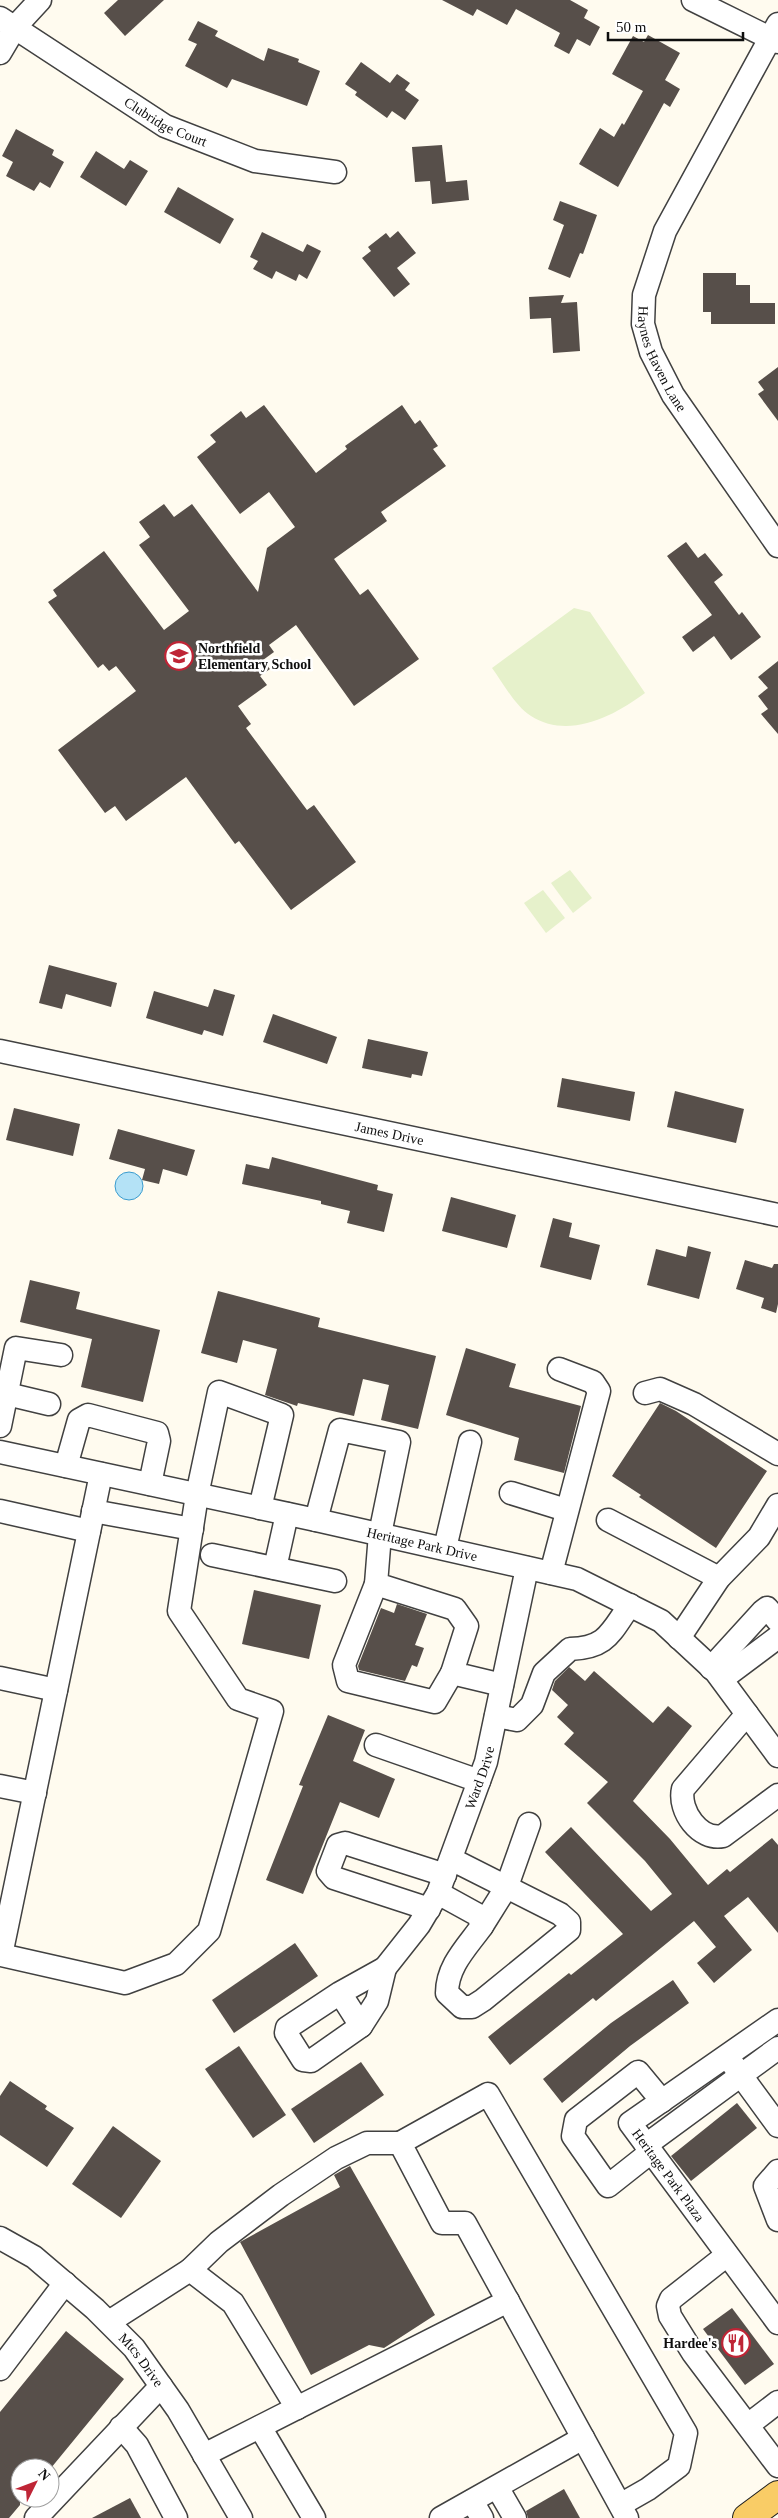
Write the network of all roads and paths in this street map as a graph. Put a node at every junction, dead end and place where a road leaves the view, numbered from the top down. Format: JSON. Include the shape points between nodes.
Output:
{"nodes":[{"id":1,"x":40,"y":0,"type":"edge"},
{"id":2,"x":693,"y":0,"type":"edge"},
{"id":3,"x":8,"y":22,"type":"edge"},
{"id":4,"x":775,"y":34,"type":"edge"},
{"id":5,"x":0,"y":53,"type":"edge"},
{"id":6,"x":335,"y":172,"type":"dead end"},
{"id":7,"x":778,"y":546,"type":"edge"},
{"id":8,"x":0,"y":1051,"type":"edge"},
{"id":9,"x":778,"y":1215,"type":"edge"},
{"id":10,"x":60,"y":1355,"type":"dead end"},
{"id":11,"x":559,"y":1369,"type":"dead end"},
{"id":12,"x":645,"y":1393,"type":"dead end"},
{"id":13,"x":6,"y":1394,"type":"junction"},
{"id":14,"x":49,"y":1404,"type":"dead end"},
{"id":15,"x":0,"y":1426,"type":"edge"},
{"id":16,"x":470,"y":1442,"type":"dead end"},
{"id":17,"x":0,"y":1452,"type":"edge"},
{"id":18,"x":778,"y":1454,"type":"edge"},
{"id":19,"x":66,"y":1466,"type":"junction"},
{"id":20,"x":101,"y":1474,"type":"junction"},
{"id":21,"x":150,"y":1484,"type":"junction"},
{"id":22,"x":511,"y":1493,"type":"dead end"},
{"id":23,"x":197,"y":1495,"type":"junction"},
{"id":24,"x":778,"y":1505,"type":"edge"},
{"id":25,"x":260,"y":1508,"type":"junction"},
{"id":26,"x":566,"y":1510,"type":"junction"},
{"id":27,"x":0,"y":1511,"type":"edge"},
{"id":28,"x":287,"y":1514,"type":"junction"},
{"id":29,"x":316,"y":1520,"type":"junction"},
{"id":30,"x":608,"y":1520,"type":"dead end"},
{"id":31,"x":91,"y":1521,"type":"junction"},
{"id":32,"x":192,"y":1529,"type":"junction"},
{"id":33,"x":380,"y":1534,"type":"junction"},
{"id":34,"x":445,"y":1548,"type":"junction"},
{"id":35,"x":212,"y":1555,"type":"dead end"},
{"id":36,"x":276,"y":1568,"type":"junction"},
{"id":37,"x":527,"y":1568,"type":"junction"},
{"id":38,"x":551,"y":1573,"type":"junction"},
{"id":39,"x":719,"y":1578,"type":"junction"},
{"id":40,"x":335,"y":1581,"type":"dead end"},
{"id":41,"x":376,"y":1584,"type":"junction"},
{"id":42,"x":630,"y":1605,"type":"junction"},
{"id":43,"x":778,"y":1621,"type":"edge"},
{"id":44,"x":778,"y":1637,"type":"edge"},
{"id":45,"x":680,"y":1638,"type":"junction"},
{"id":46,"x":452,"y":1673,"type":"junction"},
{"id":47,"x":716,"y":1673,"type":"junction"},
{"id":48,"x":0,"y":1678,"type":"edge"},
{"id":49,"x":502,"y":1685,"type":"junction"},
{"id":50,"x":56,"y":1690,"type":"junction"},
{"id":51,"x":747,"y":1714,"type":"junction"},
{"id":52,"x":496,"y":1716,"type":"junction"},
{"id":53,"x":770,"y":1730,"type":"edge"},
{"id":54,"x":376,"y":1745,"type":"dead end"},
{"id":55,"x":778,"y":1756,"type":"edge"},
{"id":56,"x":479,"y":1781,"type":"junction"},
{"id":57,"x":0,"y":1786,"type":"edge"},
{"id":58,"x":35,"y":1793,"type":"junction"},
{"id":59,"x":778,"y":1795,"type":"edge"},
{"id":60,"x":529,"y":1824,"type":"dead end"},
{"id":61,"x":501,"y":1883,"type":"junction"},
{"id":62,"x":441,"y":1884,"type":"junction"},
{"id":63,"x":480,"y":1920,"type":"junction"},
{"id":64,"x":1,"y":1955,"type":"edge"},
{"id":65,"x":385,"y":1968,"type":"junction"},
{"id":66,"x":340,"y":1993,"type":"junction"},
{"id":67,"x":778,"y":2020,"type":"edge"},
{"id":68,"x":361,"y":2026,"type":"junction"},
{"id":69,"x":778,"y":2048,"type":"edge"},
{"id":70,"x":727,"y":2056,"type":"junction"},
{"id":71,"x":741,"y":2075,"type":"junction"},
{"id":72,"x":662,"y":2101,"type":"junction"},
{"id":73,"x":778,"y":2126,"type":"edge"},
{"id":74,"x":400,"y":2144,"type":"junction"},
{"id":75,"x":649,"y":2148,"type":"junction"},
{"id":76,"x":778,"y":2171,"type":"edge"},
{"id":77,"x":778,"y":2220,"type":"edge"},
{"id":78,"x":0,"y":2238,"type":"edge"},
{"id":79,"x":727,"y":2255,"type":"junction"},
{"id":80,"x":190,"y":2270,"type":"junction"},
{"id":81,"x":65,"y":2283,"type":"junction"},
{"id":82,"x":508,"y":2301,"type":"junction"},
{"id":83,"x":109,"y":2322,"type":"junction"},
{"id":84,"x":778,"y":2323,"type":"edge"},
{"id":85,"x":0,"y":2369,"type":"edge"},
{"id":86,"x":161,"y":2386,"type":"junction"},
{"id":87,"x":778,"y":2402,"type":"edge"},
{"id":88,"x":297,"y":2408,"type":"junction"},
{"id":89,"x":748,"y":2425,"type":"junction"},
{"id":90,"x":260,"y":2427,"type":"junction"},
{"id":91,"x":121,"y":2428,"type":"junction"},
{"id":92,"x":583,"y":2438,"type":"junction"},
{"id":93,"x":204,"y":2455,"type":"junction"},
{"id":94,"x":778,"y":2466,"type":"edge"},
{"id":95,"x":776,"y":2503,"type":"edge"},
{"id":96,"x":510,"y":2507,"type":"edge"},
{"id":97,"x":477,"y":2509,"type":"edge"},
{"id":98,"x":624,"y":2512,"type":"edge"},
{"id":99,"x":36,"y":2518,"type":"edge"},
{"id":100,"x":176,"y":2518,"type":"edge"},
{"id":101,"x":241,"y":2518,"type":"edge"},
{"id":102,"x":314,"y":2518,"type":"edge"},
{"id":103,"x":441,"y":2518,"type":"edge"},
{"id":104,"x":748,"y":2518,"type":"edge"}],
"edges":[{"from":1,"to":3,"type":"street"},
{"from":2,"to":4,"type":"street"},
{"from":3,"to":5,"type":"street"},
{"from":3,"to":6,"type":"street","name":"Clubridge Court","via":[[166,126],[255,162]]},
{"from":4,"to":7,"type":"street","name":"Haynes Haven Lane","via":[[665,231],[644,295],[643,324],[651,352],[673,395]]},
{"from":8,"to":9,"type":"street","name":"James Drive"},
{"from":10,"to":13,"type":"street","via":[[16,1348]]},
{"from":11,"to":26,"type":"street","via":[[593,1382],[599,1391]]},
{"from":12,"to":18,"type":"street","via":[[660,1389],[694,1404]]},
{"from":13,"to":14,"type":"street"},
{"from":13,"to":15,"type":"street"},
{"from":16,"to":34,"type":"street"},
{"from":17,"to":19,"type":"street","name":"Heritage Park Drive"},
{"from":19,"to":20,"type":"street","name":"Heritage Park Drive"},
{"from":19,"to":21,"type":"street","via":[[79,1420],[88,1415],[158,1432]]},
{"from":20,"to":21,"type":"street","name":"Heritage Park Drive"},
{"from":20,"to":31,"type":"street"},
{"from":21,"to":23,"type":"street","name":"Heritage Park Drive"},
{"from":22,"to":26,"type":"street"},
{"from":23,"to":25,"type":"street","name":"Heritage Park Drive"},
{"from":23,"to":25,"type":"street","via":[[219,1392],[282,1415]]},
{"from":23,"to":32,"type":"street"},
{"from":24,"to":39,"type":"street","via":[[759,1537]]},
{"from":25,"to":28,"type":"street","name":"Heritage Park Drive"},
{"from":26,"to":38,"type":"street"},
{"from":27,"to":31,"type":"street"},
{"from":28,"to":29,"type":"street","name":"Heritage Park Drive"},
{"from":28,"to":36,"type":"street"},
{"from":29,"to":33,"type":"street","name":"Heritage Park Drive"},
{"from":29,"to":33,"type":"street","via":[[340,1430],[399,1442]]},
{"from":30,"to":39,"type":"street"},
{"from":31,"to":32,"type":"street"},
{"from":31,"to":50,"type":"street"},
{"from":32,"to":64,"type":"street","via":[[179,1611],[238,1699],[272,1711],[209,1931],[176,1964],[125,1983]]},
{"from":33,"to":34,"type":"street","name":"Heritage Park Drive"},
{"from":33,"to":41,"type":"street"},
{"from":34,"to":37,"type":"street","name":"Heritage Park Drive"},
{"from":35,"to":36,"type":"street"},
{"from":36,"to":40,"type":"street"},
{"from":37,"to":38,"type":"street","name":"Heritage Park Drive"},
{"from":37,"to":49,"type":"street","name":"Ward Drive"},
{"from":38,"to":42,"type":"street","name":"Heritage Park Drive","via":[[577,1579]]},
{"from":39,"to":45,"type":"street"},
{"from":41,"to":46,"type":"street","via":[[455,1609],[467,1626]]},
{"from":41,"to":46,"type":"street","via":[[344,1665],[348,1681],[435,1702]]},
{"from":42,"to":45,"type":"street","name":"Heritage Park Drive","via":[[661,1620]]},
{"from":42,"to":52,"type":"street","via":[[603,1642],[586,1649],[570,1649],[544,1673],[532,1705],[517,1720]]},
{"from":43,"to":47,"type":"street","via":[[767,1608],[763,1611]]},
{"from":44,"to":47,"type":"street"},
{"from":45,"to":47,"type":"street","name":"Heritage Park Drive"},
{"from":46,"to":49,"type":"street"},
{"from":47,"to":51,"type":"street","name":"Heritage Park Drive"},
{"from":48,"to":50,"type":"street"},
{"from":49,"to":52,"type":"street","name":"Ward Drive"},
{"from":50,"to":58,"type":"street"},
{"from":51,"to":53,"type":"street","name":"Heritage Park Drive"},
{"from":51,"to":59,"type":"street","via":[[683,1789],[684,1811],[704,1834],[714,1838],[723,1836]]},
{"from":52,"to":56,"type":"street","name":"Ward Drive"},
{"from":53,"to":55,"type":"street","name":"Heritage Park Drive"},
{"from":54,"to":56,"type":"street"},
{"from":56,"to":62,"type":"street","name":"Ward Drive"},
{"from":57,"to":58,"type":"street"},
{"from":58,"to":64,"type":"street"},
{"from":60,"to":61,"type":"street"},
{"from":61,"to":62,"type":"street"},
{"from":61,"to":63,"type":"street"},
{"from":61,"to":63,"type":"street","via":[[560,1914],[569,1922],[568,1930],[483,2000],[472,2007],[462,2007],[447,1993],[447,1979]]},
{"from":62,"to":63,"type":"street"},
{"from":62,"to":65,"type":"street","name":"Ward Drive","via":[[420,1925]]},
{"from":65,"to":66,"type":"street"},
{"from":65,"to":68,"type":"street","via":[[377,2001]]},
{"from":66,"to":68,"type":"street"},
{"from":66,"to":68,"type":"street","via":[[287,2028],[286,2033],[303,2060],[310,2061]]},
{"from":67,"to":70,"type":"street","name":"Heritage Park Plaza"},
{"from":69,"to":71,"type":"street"},
{"from":70,"to":71,"type":"street"},
{"from":70,"to":72,"type":"street","name":"Heritage Park Plaza"},
{"from":71,"to":73,"type":"street"},
{"from":71,"to":75,"type":"street"},
{"from":72,"to":75,"type":"street","name":"Heritage Park Plaza","via":[[630,2123]]},
{"from":72,"to":75,"type":"street","via":[[638,2072],[576,2120],[573,2136],[608,2186]]},
{"from":74,"to":80,"type":"street","via":[[367,2143],[336,2158],[219,2242]]},
{"from":74,"to":82,"type":"street","via":[[442,2223],[465,2223]]},
{"from":74,"to":98,"type":"street","via":[[488,2094],[686,2433],[679,2466]]},
{"from":75,"to":79,"type":"street","name":"Heritage Park Plaza"},
{"from":76,"to":77,"type":"street","via":[[765,2186]]},
{"from":78,"to":81,"type":"street","name":"Mtcs Drive","via":[[34,2257]]},
{"from":79,"to":84,"type":"street","name":"Heritage Park Plaza"},
{"from":79,"to":89,"type":"street","via":[[668,2306],[670,2316],[693,2353]]},
{"from":80,"to":83,"type":"street"},
{"from":80,"to":88,"type":"street","via":[[233,2303]]},
{"from":81,"to":83,"type":"street","name":"Mtcs Drive"},
{"from":81,"to":85,"type":"street"},
{"from":82,"to":88,"type":"street"},
{"from":82,"to":92,"type":"street"},
{"from":83,"to":86,"type":"street","name":"Mtcs Drive","via":[[134,2348]]},
{"from":86,"to":91,"type":"street"},
{"from":86,"to":93,"type":"street","name":"Mtcs Drive"},
{"from":87,"to":89,"type":"street"},
{"from":88,"to":90,"type":"street"},
{"from":89,"to":94,"type":"street"},
{"from":90,"to":93,"type":"street"},
{"from":90,"to":102,"type":"street"},
{"from":91,"to":99,"type":"street"},
{"from":91,"to":100,"type":"street","via":[[137,2445]]},
{"from":92,"to":96,"type":"street"},
{"from":92,"to":98,"type":"street"},
{"from":93,"to":101,"type":"street","name":"Mtcs Drive"},
{"from":95,"to":104,"type":"main road"},
{"from":96,"to":97,"type":"street"},
{"from":97,"to":103,"type":"street"}]}
